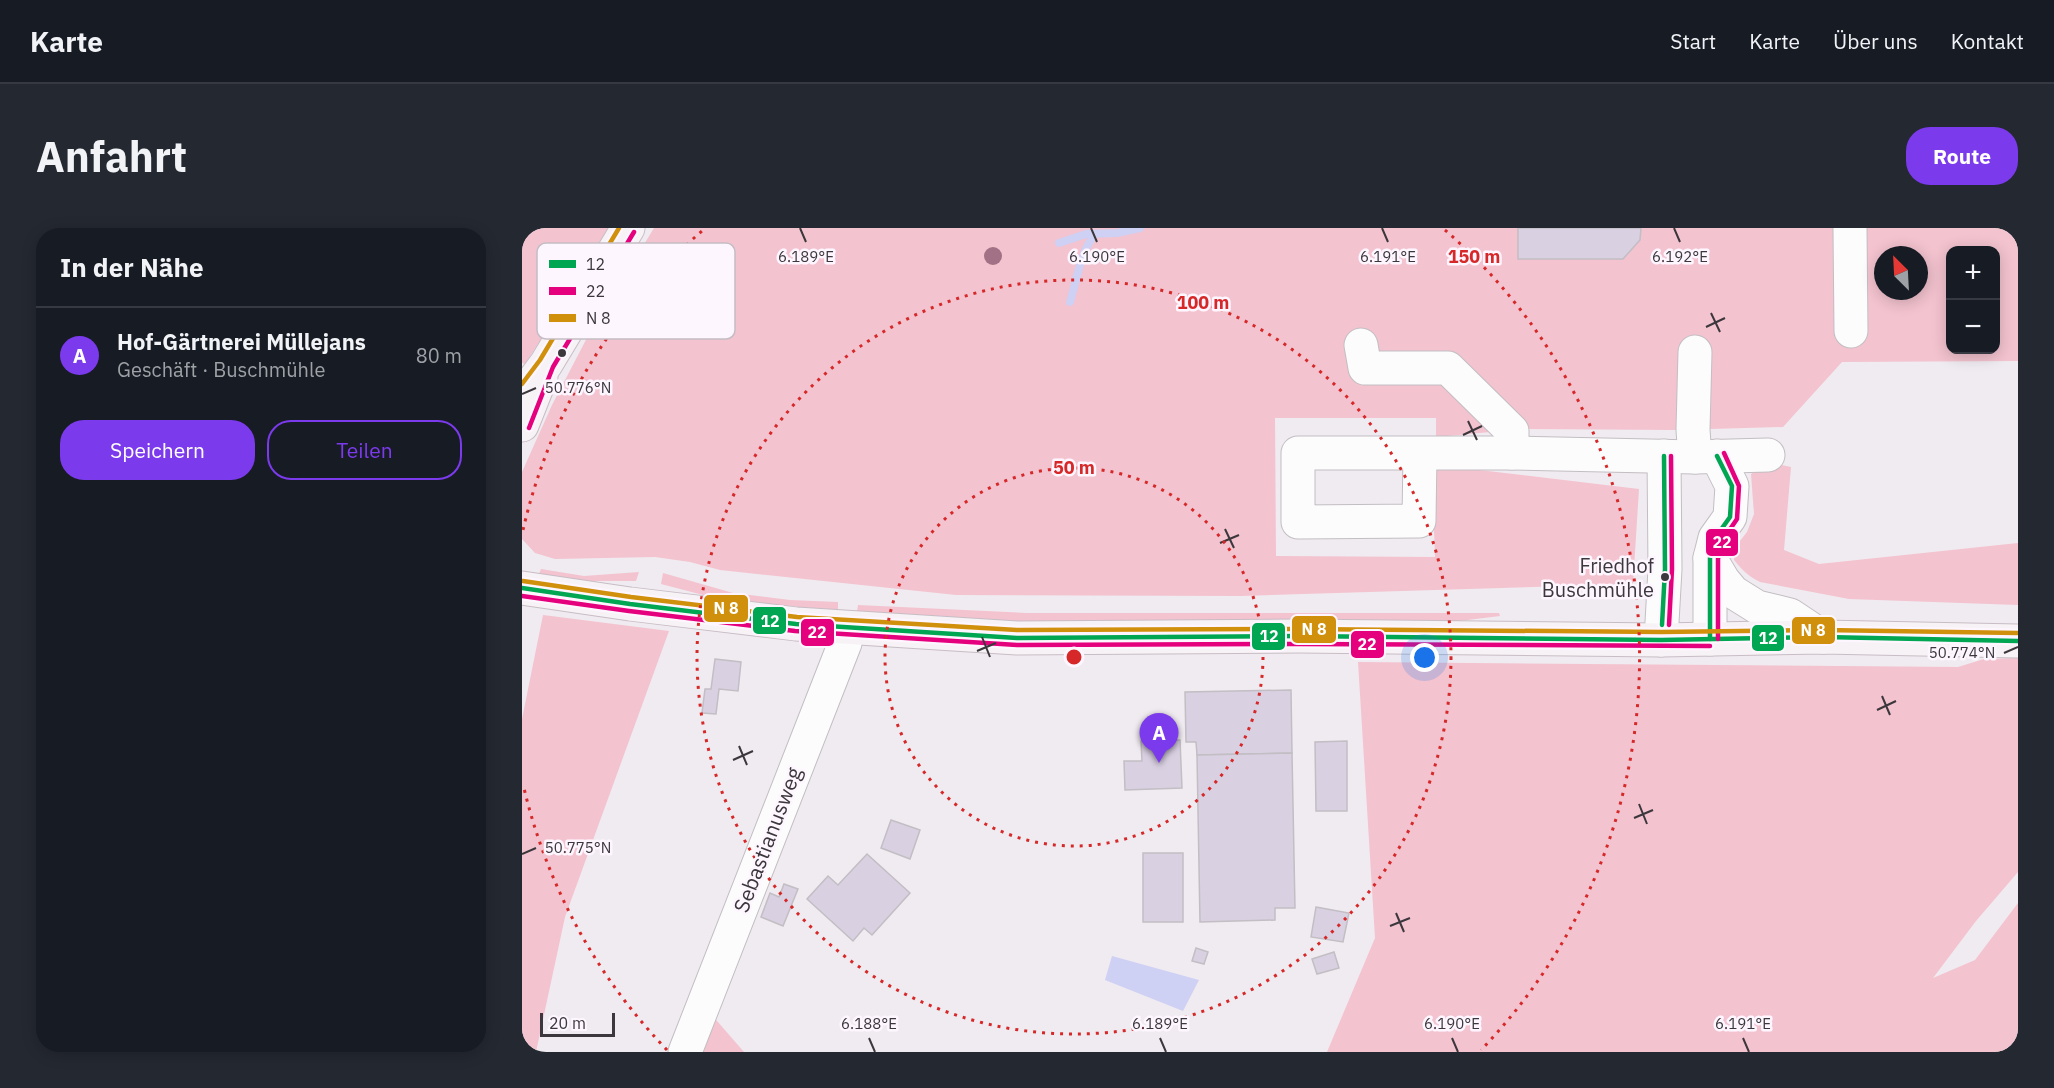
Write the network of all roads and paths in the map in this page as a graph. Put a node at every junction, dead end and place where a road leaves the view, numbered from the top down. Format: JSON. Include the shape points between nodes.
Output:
{"nodes":[{"id":1,"x":628,"y":228,"type":"edge"},
{"id":2,"x":1850,"y":228,"type":"edge"},
{"id":3,"x":619,"y":243,"type":"edge"},
{"id":4,"x":1851,"y":331,"type":"dead end"},
{"id":5,"x":561,"y":339,"type":"edge"},
{"id":6,"x":1361,"y":345,"type":"dead end"},
{"id":7,"x":1695,"y":352,"type":"dead end"},
{"id":8,"x":546,"y":364,"type":"junction"},
{"id":9,"x":522,"y":396,"type":"edge"},
{"id":10,"x":522,"y":425,"type":"edge"},
{"id":11,"x":1420,"y":453,"type":"dead end"},
{"id":12,"x":1512,"y":453,"type":"junction"},
{"id":13,"x":1768,"y":455,"type":"dead end"},
{"id":14,"x":1692,"y":456,"type":"junction"},
{"id":15,"x":1710,"y":558,"type":"junction"},
{"id":16,"x":522,"y":588,"type":"edge"},
{"id":17,"x":848,"y":628,"type":"junction"},
{"id":18,"x":1823,"y":637,"type":"junction"},
{"id":19,"x":1710,"y":639,"type":"junction"},
{"id":20,"x":1661,"y":640,"type":"junction"},
{"id":21,"x":2018,"y":641,"type":"edge"},
{"id":22,"x":685,"y":1052,"type":"edge"}],
"edges":[{"from":1,"to":3,"type":"main road"},
{"from":2,"to":4,"type":"street"},
{"from":5,"to":8,"type":"main road"},
{"from":6,"to":12,"type":"street","via":[[1365,368],[1448,368],[1512,431]]},
{"from":7,"to":14,"type":"street"},
{"from":8,"to":9,"type":"main road"},
{"from":8,"to":10,"type":"main road"},
{"from":11,"to":12,"type":"street"},
{"from":12,"to":14,"type":"street"},
{"from":13,"to":14,"type":"street"},
{"from":14,"to":15,"type":"street","via":[[1732,486],[1730,518],[1715,538]]},
{"from":14,"to":20,"type":"street","via":[[1665,569]]},
{"from":15,"to":18,"type":"street","via":[[1733,592],[1757,607],[1790,615]]},
{"from":15,"to":19,"type":"street"},
{"from":16,"to":17,"type":"main road"},
{"from":17,"to":20,"type":"main road","via":[[1017,638]]},
{"from":17,"to":22,"type":"street","name":"Sebastianusweg"},
{"from":18,"to":19,"type":"main road"},
{"from":18,"to":21,"type":"main road"},
{"from":19,"to":20,"type":"main road"}]}
